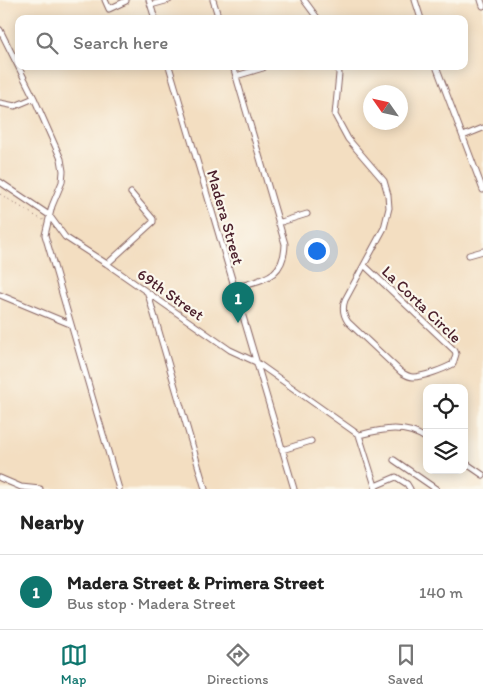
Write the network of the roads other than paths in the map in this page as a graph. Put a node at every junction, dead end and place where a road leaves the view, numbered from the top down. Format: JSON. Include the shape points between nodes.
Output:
{"nodes":[{"id":1,"x":105,"y":0,"type":"edge"},
{"id":2,"x":126,"y":0,"type":"edge"},
{"id":3,"x":168,"y":0,"type":"edge"},
{"id":4,"x":213,"y":0,"type":"edge"},
{"id":5,"x":304,"y":0,"type":"edge"},
{"id":6,"x":415,"y":0,"type":"edge"},
{"id":7,"x":481,"y":0,"type":"edge"},
{"id":8,"x":150,"y":2,"type":"edge"},
{"id":9,"x":483,"y":6,"type":"edge"},
{"id":10,"x":154,"y":15,"type":"edge"},
{"id":11,"x":218,"y":15,"type":"edge"},
{"id":12,"x":315,"y":15,"type":"edge"},
{"id":13,"x":421,"y":15,"type":"edge"},
{"id":14,"x":0,"y":30,"type":"edge"},
{"id":15,"x":15,"y":60,"type":"edge"},
{"id":16,"x":20,"y":70,"type":"edge"},
{"id":17,"x":170,"y":70,"type":"edge"},
{"id":18,"x":234,"y":70,"type":"edge"},
{"id":19,"x":256,"y":70,"type":"edge"},
{"id":20,"x":338,"y":70,"type":"edge"},
{"id":21,"x":438,"y":70,"type":"edge"},
{"id":22,"x":236,"y":76,"type":"junction"},
{"id":23,"x":34,"y":98,"type":"junction"},
{"id":24,"x":0,"y":103,"type":"edge"},
{"id":25,"x":483,"y":128,"type":"edge"},
{"id":26,"x":463,"y":136,"type":"junction"},
{"id":27,"x":0,"y":182,"type":"edge"},
{"id":28,"x":483,"y":190,"type":"edge"},
{"id":29,"x":131,"y":193,"type":"dead end"},
{"id":30,"x":307,"y":214,"type":"dead end"},
{"id":31,"x":49,"y":215,"type":"junction"},
{"id":32,"x":278,"y":223,"type":"junction"},
{"id":33,"x":483,"y":251,"type":"edge"},
{"id":34,"x":469,"y":255,"type":"dead end"},
{"id":35,"x":106,"y":264,"type":"junction"},
{"id":36,"x":364,"y":265,"type":"junction"},
{"id":37,"x":234,"y":288,"type":"junction"},
{"id":38,"x":148,"y":294,"type":"junction"},
{"id":39,"x":0,"y":295,"type":"edge"},
{"id":40,"x":70,"y":324,"type":"junction"},
{"id":41,"x":256,"y":362,"type":"junction"},
{"id":42,"x":359,"y":435,"type":"junction"},
{"id":43,"x":423,"y":436,"type":"edge"},
{"id":44,"x":311,"y":441,"type":"dead end"},
{"id":45,"x":282,"y":450,"type":"junction"},
{"id":46,"x":394,"y":460,"type":"dead end"},
{"id":47,"x":468,"y":465,"type":"edge"},
{"id":48,"x":483,"y":466,"type":"edge"},
{"id":49,"x":481,"y":473,"type":"edge"},
{"id":50,"x":0,"y":478,"type":"edge"},
{"id":51,"x":375,"y":488,"type":"edge"},
{"id":52,"x":40,"y":489,"type":"edge"},
{"id":53,"x":119,"y":489,"type":"edge"},
{"id":54,"x":206,"y":489,"type":"edge"},
{"id":55,"x":294,"y":489,"type":"edge"},
{"id":56,"x":410,"y":489,"type":"edge"},
{"id":57,"x":436,"y":489,"type":"edge"}],
"edges":[{"from":1,"to":2,"type":"street","via":[[109,9]]},
{"from":3,"to":8,"type":"street"},
{"from":4,"to":11,"type":"street"},
{"from":5,"to":12,"type":"street"},
{"from":6,"to":13,"type":"street"},
{"from":7,"to":9,"type":"street"},
{"from":8,"to":10,"type":"street"},
{"from":14,"to":15,"type":"street"},
{"from":16,"to":23,"type":"street"},
{"from":17,"to":37,"type":"street","name":"Madera Street"},
{"from":18,"to":22,"type":"street"},
{"from":19,"to":22,"type":"street"},
{"from":20,"to":36,"type":"street","via":[[335,115],[348,139],[384,181],[388,195],[389,208],[384,228]]},
{"from":21,"to":26,"type":"street"},
{"from":22,"to":32,"type":"street"},
{"from":23,"to":24,"type":"street","via":[[15,106]]},
{"from":23,"to":31,"type":"street","via":[[63,165],[62,182]]},
{"from":25,"to":26,"type":"street"},
{"from":26,"to":28,"type":"street"},
{"from":27,"to":31,"type":"street","name":"69th Street"},
{"from":29,"to":35,"type":"street","via":[[153,222]]},
{"from":30,"to":32,"type":"street"},
{"from":31,"to":35,"type":"street","name":"69th Street","via":[[65,237]]},
{"from":31,"to":40,"type":"street","via":[[45,235]]},
{"from":32,"to":37,"type":"street","via":[[285,244],[284,256],[277,270],[270,276]]},
{"from":33,"to":34,"type":"street"},
{"from":35,"to":38,"type":"street","name":"69th Street"},
{"from":36,"to":36,"type":"street","name":"La Corta Circle","via":[[455,351],[453,364],[423,375],[407,376],[348,322],[343,313],[344,304]]},
{"from":37,"to":41,"type":"street","name":"Madera Street"},
{"from":38,"to":41,"type":"street","name":"69th Street","via":[[230,350]]},
{"from":38,"to":54,"type":"street"},
{"from":39,"to":40,"type":"street"},
{"from":40,"to":53,"type":"street"},
{"from":41,"to":42,"type":"street","name":"69th Street"},
{"from":41,"to":45,"type":"street","name":"Madera Street"},
{"from":42,"to":43,"type":"street","via":[[400,429]]},
{"from":42,"to":51,"type":"street"},
{"from":44,"to":45,"type":"street"},
{"from":45,"to":55,"type":"street","name":"Madera Street"},
{"from":46,"to":57,"type":"street"},
{"from":47,"to":49,"type":"street"},
{"from":48,"to":49,"type":"street"},
{"from":50,"to":52,"type":"street","via":[[21,488]]},
{"from":51,"to":56,"type":"street","via":[[396,476]]}]}
